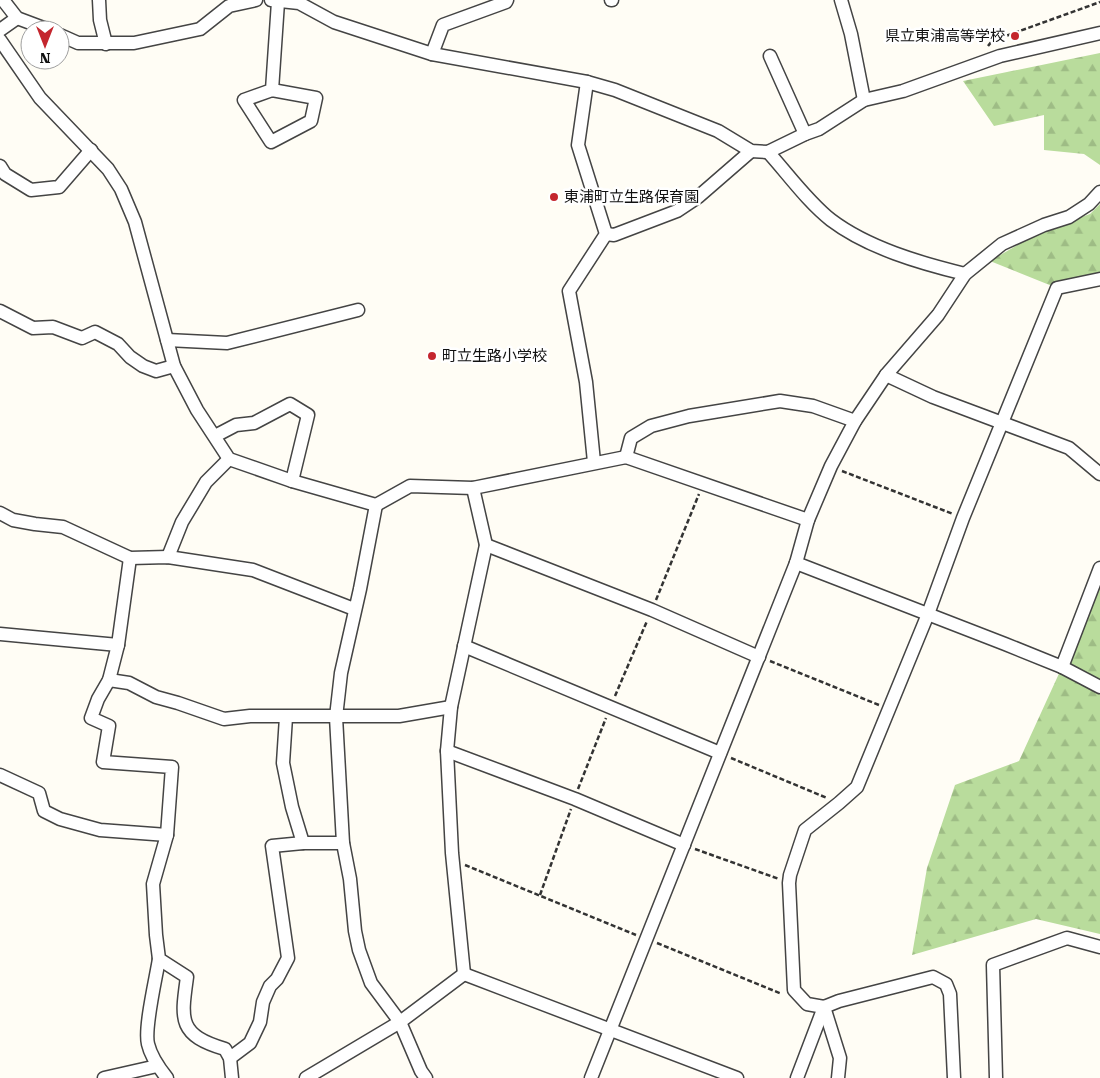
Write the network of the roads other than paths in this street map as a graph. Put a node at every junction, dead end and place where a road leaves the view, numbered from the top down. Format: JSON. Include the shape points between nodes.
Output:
{"nodes":[{"id":1,"x":3,"y":0,"type":"edge"},
{"id":2,"x":99,"y":0,"type":"edge"},
{"id":3,"x":256,"y":0,"type":"edge"},
{"id":4,"x":507,"y":0,"type":"edge"},
{"id":5,"x":841,"y":0,"type":"edge"},
{"id":6,"x":275,"y":1,"type":"edge"},
{"id":7,"x":17,"y":18,"type":"junction"},
{"id":8,"x":22,"y":20,"type":"edge"},
{"id":9,"x":0,"y":30,"type":"edge"},
{"id":10,"x":1100,"y":33,"type":"edge"},
{"id":11,"x":70,"y":39,"type":"edge"},
{"id":12,"x":0,"y":40,"type":"edge"},
{"id":13,"x":106,"y":44,"type":"junction"},
{"id":14,"x":432,"y":54,"type":"junction"},
{"id":15,"x":770,"y":56,"type":"dead end"},
{"id":16,"x":587,"y":82,"type":"junction"},
{"id":17,"x":272,"y":90,"type":"junction"},
{"id":18,"x":864,"y":100,"type":"junction"},
{"id":19,"x":805,"y":134,"type":"junction"},
{"id":20,"x":91,"y":150,"type":"junction"},
{"id":21,"x":751,"y":151,"type":"junction"},
{"id":22,"x":768,"y":152,"type":"junction"},
{"id":23,"x":0,"y":166,"type":"edge"},
{"id":24,"x":1100,"y":192,"type":"edge"},
{"id":25,"x":606,"y":234,"type":"junction"},
{"id":26,"x":965,"y":274,"type":"junction"},
{"id":27,"x":1100,"y":279,"type":"edge"},
{"id":28,"x":358,"y":310,"type":"dead end"},
{"id":29,"x":0,"y":311,"type":"edge"},
{"id":30,"x":167,"y":340,"type":"junction"},
{"id":31,"x":174,"y":366,"type":"junction"},
{"id":32,"x":886,"y":375,"type":"junction"},
{"id":33,"x":855,"y":421,"type":"junction"},
{"id":34,"x":1002,"y":423,"type":"junction"},
{"id":35,"x":215,"y":436,"type":"junction"},
{"id":36,"x":626,"y":456,"type":"junction"},
{"id":37,"x":229,"y":459,"type":"junction"},
{"id":38,"x":594,"y":462,"type":"junction"},
{"id":39,"x":1100,"y":474,"type":"edge"},
{"id":40,"x":292,"y":482,"type":"junction"},
{"id":41,"x":474,"y":488,"type":"junction"},
{"id":42,"x":376,"y":505,"type":"junction"},
{"id":43,"x":0,"y":513,"type":"edge"},
{"id":44,"x":808,"y":520,"type":"junction"},
{"id":45,"x":486,"y":545,"type":"junction"},
{"id":46,"x":168,"y":557,"type":"junction"},
{"id":47,"x":130,"y":558,"type":"junction"},
{"id":48,"x":796,"y":563,"type":"junction"},
{"id":49,"x":1100,"y":568,"type":"edge"},
{"id":50,"x":354,"y":609,"type":"junction"},
{"id":51,"x":928,"y":614,"type":"junction"},
{"id":52,"x":0,"y":634,"type":"edge"},
{"id":53,"x":118,"y":645,"type":"junction"},
{"id":54,"x":464,"y":646,"type":"junction"},
{"id":55,"x":760,"y":657,"type":"junction"},
{"id":56,"x":1062,"y":668,"type":"junction"},
{"id":57,"x":109,"y":680,"type":"junction"},
{"id":58,"x":1100,"y":687,"type":"edge"},
{"id":59,"x":451,"y":707,"type":"junction"},
{"id":60,"x":286,"y":716,"type":"junction"},
{"id":61,"x":336,"y":717,"type":"junction"},
{"id":62,"x":447,"y":751,"type":"junction"},
{"id":63,"x":720,"y":753,"type":"junction"},
{"id":64,"x":0,"y":775,"type":"edge"},
{"id":65,"x":167,"y":835,"type":"junction"},
{"id":66,"x":303,"y":843,"type":"junction"},
{"id":67,"x":343,"y":843,"type":"junction"},
{"id":68,"x":684,"y":845,"type":"junction"},
{"id":69,"x":1100,"y":947,"type":"edge"},
{"id":70,"x":159,"y":959,"type":"junction"},
{"id":71,"x":464,"y":974,"type":"junction"},
{"id":72,"x":824,"y":1007,"type":"junction"},
{"id":73,"x":400,"y":1022,"type":"junction"},
{"id":74,"x":610,"y":1031,"type":"junction"},
{"id":75,"x":230,"y":1058,"type":"junction"},
{"id":76,"x":157,"y":1066,"type":"junction"},
{"id":77,"x":420,"y":1076,"type":"edge"},
{"id":78,"x":104,"y":1078,"type":"edge"},
{"id":79,"x":167,"y":1078,"type":"edge"},
{"id":80,"x":232,"y":1078,"type":"edge"},
{"id":81,"x":306,"y":1078,"type":"edge"},
{"id":82,"x":591,"y":1078,"type":"edge"},
{"id":83,"x":737,"y":1078,"type":"edge"},
{"id":84,"x":797,"y":1078,"type":"edge"},
{"id":85,"x":838,"y":1078,"type":"edge"},
{"id":86,"x":954,"y":1078,"type":"edge"},
{"id":87,"x":996,"y":1078,"type":"edge"}],
"edges":[{"from":1,"to":7,"type":"street"},
{"from":2,"to":13,"type":"street"},
{"from":3,"to":13,"type":"street","via":[[229,6],[200,29],[134,43]]},
{"from":4,"to":14,"type":"street","via":[[443,26]]},
{"from":5,"to":18,"type":"street","via":[[852,34]]},
{"from":6,"to":14,"type":"street","via":[[300,3],[334,22]]},
{"from":6,"to":17,"type":"street"},
{"from":7,"to":8,"type":"street"},
{"from":7,"to":9,"type":"street"},
{"from":10,"to":18,"type":"street","via":[[1000,56],[903,91]]},
{"from":11,"to":13,"type":"street","via":[[78,43]]},
{"from":12,"to":20,"type":"street","via":[[40,98]]},
{"from":14,"to":16,"type":"street"},
{"from":15,"to":19,"type":"street"},
{"from":16,"to":21,"type":"street","via":[[718,131]]},
{"from":16,"to":25,"type":"street","via":[[578,145]]},
{"from":17,"to":17,"type":"street","via":[[244,100],[271,142],[311,121],[316,98]]},
{"from":18,"to":19,"type":"street","via":[[819,129]]},
{"from":19,"to":22,"type":"street"},
{"from":20,"to":23,"type":"street","via":[[59,187],[31,190],[5,174]]},
{"from":20,"to":30,"type":"street","via":[[122,189],[135,222]]},
{"from":21,"to":22,"type":"street"},
{"from":21,"to":25,"type":"street","via":[[678,211],[614,235]]},
{"from":22,"to":26,"type":"street","via":[[830,219],[853,234],[922,264]]},
{"from":24,"to":26,"type":"street","via":[[1089,204],[1069,216],[1002,244]]},
{"from":25,"to":38,"type":"street","via":[[569,291],[586,382]]},
{"from":26,"to":32,"type":"street","via":[[938,314]]},
{"from":27,"to":34,"type":"street","via":[[1057,288]]},
{"from":28,"to":30,"type":"street","via":[[227,343]]},
{"from":29,"to":31,"type":"street","via":[[33,328],[53,327],[82,338],[95,332],[118,344],[143,366],[156,371]]},
{"from":30,"to":31,"type":"street"},
{"from":31,"to":35,"type":"street"},
{"from":32,"to":33,"type":"street"},
{"from":32,"to":34,"type":"street"},
{"from":33,"to":36,"type":"street","via":[[812,406],[780,401],[688,416],[651,426],[631,438]]},
{"from":33,"to":44,"type":"street"},
{"from":34,"to":39,"type":"street","via":[[1069,448]]},
{"from":34,"to":51,"type":"street"},
{"from":35,"to":37,"type":"street"},
{"from":35,"to":40,"type":"street","via":[[236,425],[254,423],[290,404],[308,415]]},
{"from":36,"to":38,"type":"street"},
{"from":36,"to":44,"type":"street"},
{"from":37,"to":40,"type":"street"},
{"from":37,"to":46,"type":"street","via":[[206,482],[182,522]]},
{"from":38,"to":41,"type":"street"},
{"from":40,"to":42,"type":"street"},
{"from":41,"to":42,"type":"street","via":[[410,486]]},
{"from":41,"to":45,"type":"street"},
{"from":42,"to":50,"type":"street"},
{"from":43,"to":47,"type":"street","via":[[13,520],[63,527]]},
{"from":44,"to":48,"type":"street"},
{"from":45,"to":54,"type":"street"},
{"from":45,"to":55,"type":"street","via":[[652,610]]},
{"from":46,"to":47,"type":"street"},
{"from":46,"to":50,"type":"street","via":[[254,570]]},
{"from":47,"to":53,"type":"street"},
{"from":48,"to":51,"type":"street"},
{"from":48,"to":55,"type":"street"},
{"from":49,"to":56,"type":"street"},
{"from":50,"to":61,"type":"street"},
{"from":51,"to":56,"type":"street"},
{"from":51,"to":72,"type":"street","via":[[857,787],[805,830],[790,875],[794,990],[808,1004]]},
{"from":52,"to":53,"type":"street"},
{"from":53,"to":57,"type":"street"},
{"from":54,"to":59,"type":"street"},
{"from":54,"to":63,"type":"street"},
{"from":55,"to":63,"type":"street"},
{"from":56,"to":58,"type":"street"},
{"from":57,"to":60,"type":"street","via":[[129,683],[156,697],[224,719]]},
{"from":57,"to":65,"type":"street","via":[[91,718],[109,726],[103,762],[172,767]]},
{"from":59,"to":61,"type":"street","via":[[399,716]]},
{"from":59,"to":62,"type":"street"},
{"from":60,"to":61,"type":"street"},
{"from":60,"to":66,"type":"street","via":[[283,763]]},
{"from":61,"to":67,"type":"street"},
{"from":62,"to":68,"type":"street"},
{"from":62,"to":71,"type":"street","via":[[452,860]]},
{"from":63,"to":68,"type":"street"},
{"from":64,"to":65,"type":"street","via":[[39,793],[44,811],[60,819],[100,830]]},
{"from":65,"to":70,"type":"street","via":[[154,884]]},
{"from":66,"to":67,"type":"street"},
{"from":66,"to":75,"type":"street","via":[[272,846],[288,958],[270,986],[250,1043]]},
{"from":67,"to":73,"type":"street","via":[[359,950],[371,982]]},
{"from":68,"to":74,"type":"street"},
{"from":69,"to":87,"type":"street","via":[[1067,938],[993,965]]},
{"from":70,"to":75,"type":"street","via":[[187,977],[183,1010],[191,1033],[206,1043],[225,1049]]},
{"from":70,"to":76,"type":"street","via":[[147,1043]]},
{"from":71,"to":73,"type":"street"},
{"from":71,"to":74,"type":"street"},
{"from":72,"to":84,"type":"street"},
{"from":72,"to":85,"type":"street","via":[[840,1058]]},
{"from":72,"to":86,"type":"street","via":[[933,977],[946,984],[950,994]]},
{"from":73,"to":77,"type":"street"},
{"from":73,"to":81,"type":"street"},
{"from":74,"to":82,"type":"street"},
{"from":74,"to":83,"type":"street"},
{"from":75,"to":80,"type":"street"},
{"from":76,"to":78,"type":"street"},
{"from":76,"to":79,"type":"street"}]}
